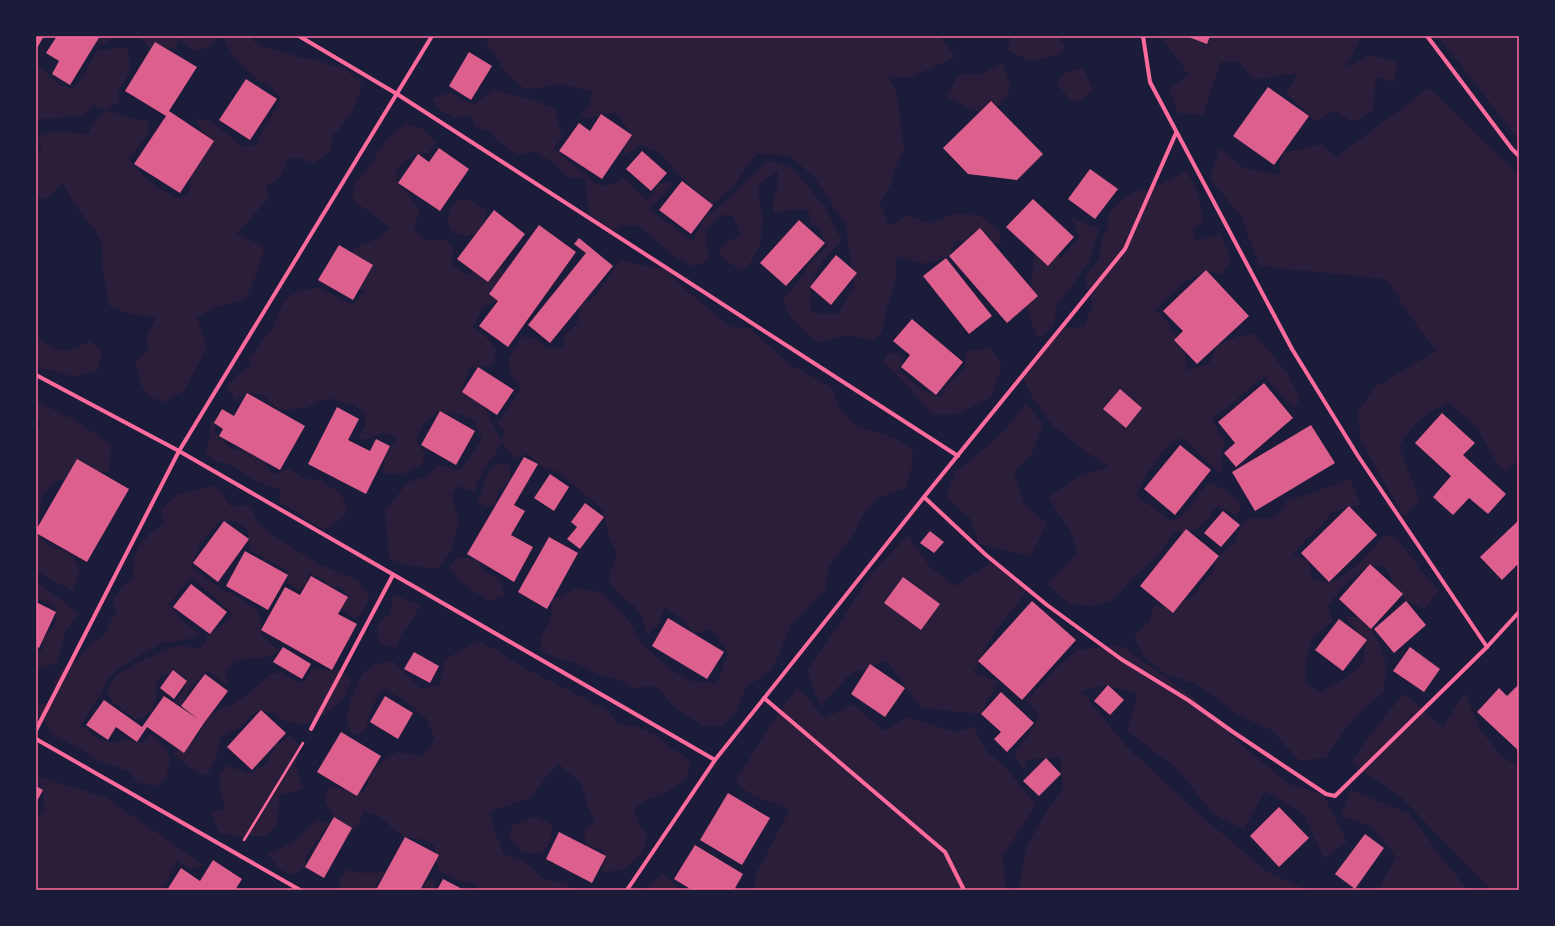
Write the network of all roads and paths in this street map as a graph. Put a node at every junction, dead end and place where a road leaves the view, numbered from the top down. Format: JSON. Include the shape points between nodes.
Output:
{"nodes":[{"id":1,"x":299,"y":36,"type":"edge"},
{"id":2,"x":432,"y":36,"type":"edge"},
{"id":3,"x":1143,"y":36,"type":"edge"},
{"id":4,"x":1427,"y":36,"type":"edge"},
{"id":5,"x":397,"y":94,"type":"junction"},
{"id":6,"x":1176,"y":133,"type":"junction"},
{"id":7,"x":1519,"y":156,"type":"edge"},
{"id":8,"x":36,"y":375,"type":"edge"},
{"id":9,"x":179,"y":450,"type":"junction"},
{"id":10,"x":958,"y":456,"type":"junction"},
{"id":11,"x":924,"y":497,"type":"junction"},
{"id":12,"x":393,"y":575,"type":"junction"},
{"id":13,"x":1519,"y":612,"type":"edge"},
{"id":14,"x":1487,"y":647,"type":"junction"},
{"id":15,"x":764,"y":698,"type":"junction"},
{"id":16,"x":311,"y":729,"type":"joint"},
{"id":17,"x":36,"y":730,"type":"edge"},
{"id":18,"x":36,"y":739,"type":"edge"},
{"id":19,"x":715,"y":760,"type":"junction"},
{"id":20,"x":236,"y":854,"type":"junction"},
{"id":21,"x":300,"y":890,"type":"edge"},
{"id":22,"x":627,"y":890,"type":"edge"},
{"id":23,"x":964,"y":890,"type":"edge"}],
"edges":[{"from":1,"to":5,"type":"street"},
{"from":2,"to":5,"type":"street"},
{"from":3,"to":6,"type":"street","via":[[1150,82]]},
{"from":4,"to":7,"type":"street"},
{"from":5,"to":9,"type":"street"},
{"from":5,"to":10,"type":"street"},
{"from":6,"to":10,"type":"street","via":[[1125,249]]},
{"from":6,"to":14,"type":"street","via":[[1292,349],[1358,456]]},
{"from":8,"to":9,"type":"street"},
{"from":9,"to":12,"type":"street"},
{"from":9,"to":17,"type":"street"},
{"from":10,"to":11,"type":"street"},
{"from":11,"to":14,"type":"street","via":[[986,554],[1058,613],[1121,659],[1188,700],[1326,794],[1335,796],[1342,790]]},
{"from":11,"to":15,"type":"street"},
{"from":12,"to":16,"type":"street"},
{"from":12,"to":19,"type":"street"},
{"from":13,"to":14,"type":"street"},
{"from":15,"to":19,"type":"street"},
{"from":15,"to":23,"type":"street","via":[[945,852]]},
{"from":16,"to":20,"type":"path"},
{"from":18,"to":20,"type":"street"},
{"from":19,"to":22,"type":"street"},
{"from":20,"to":21,"type":"street"}]}
